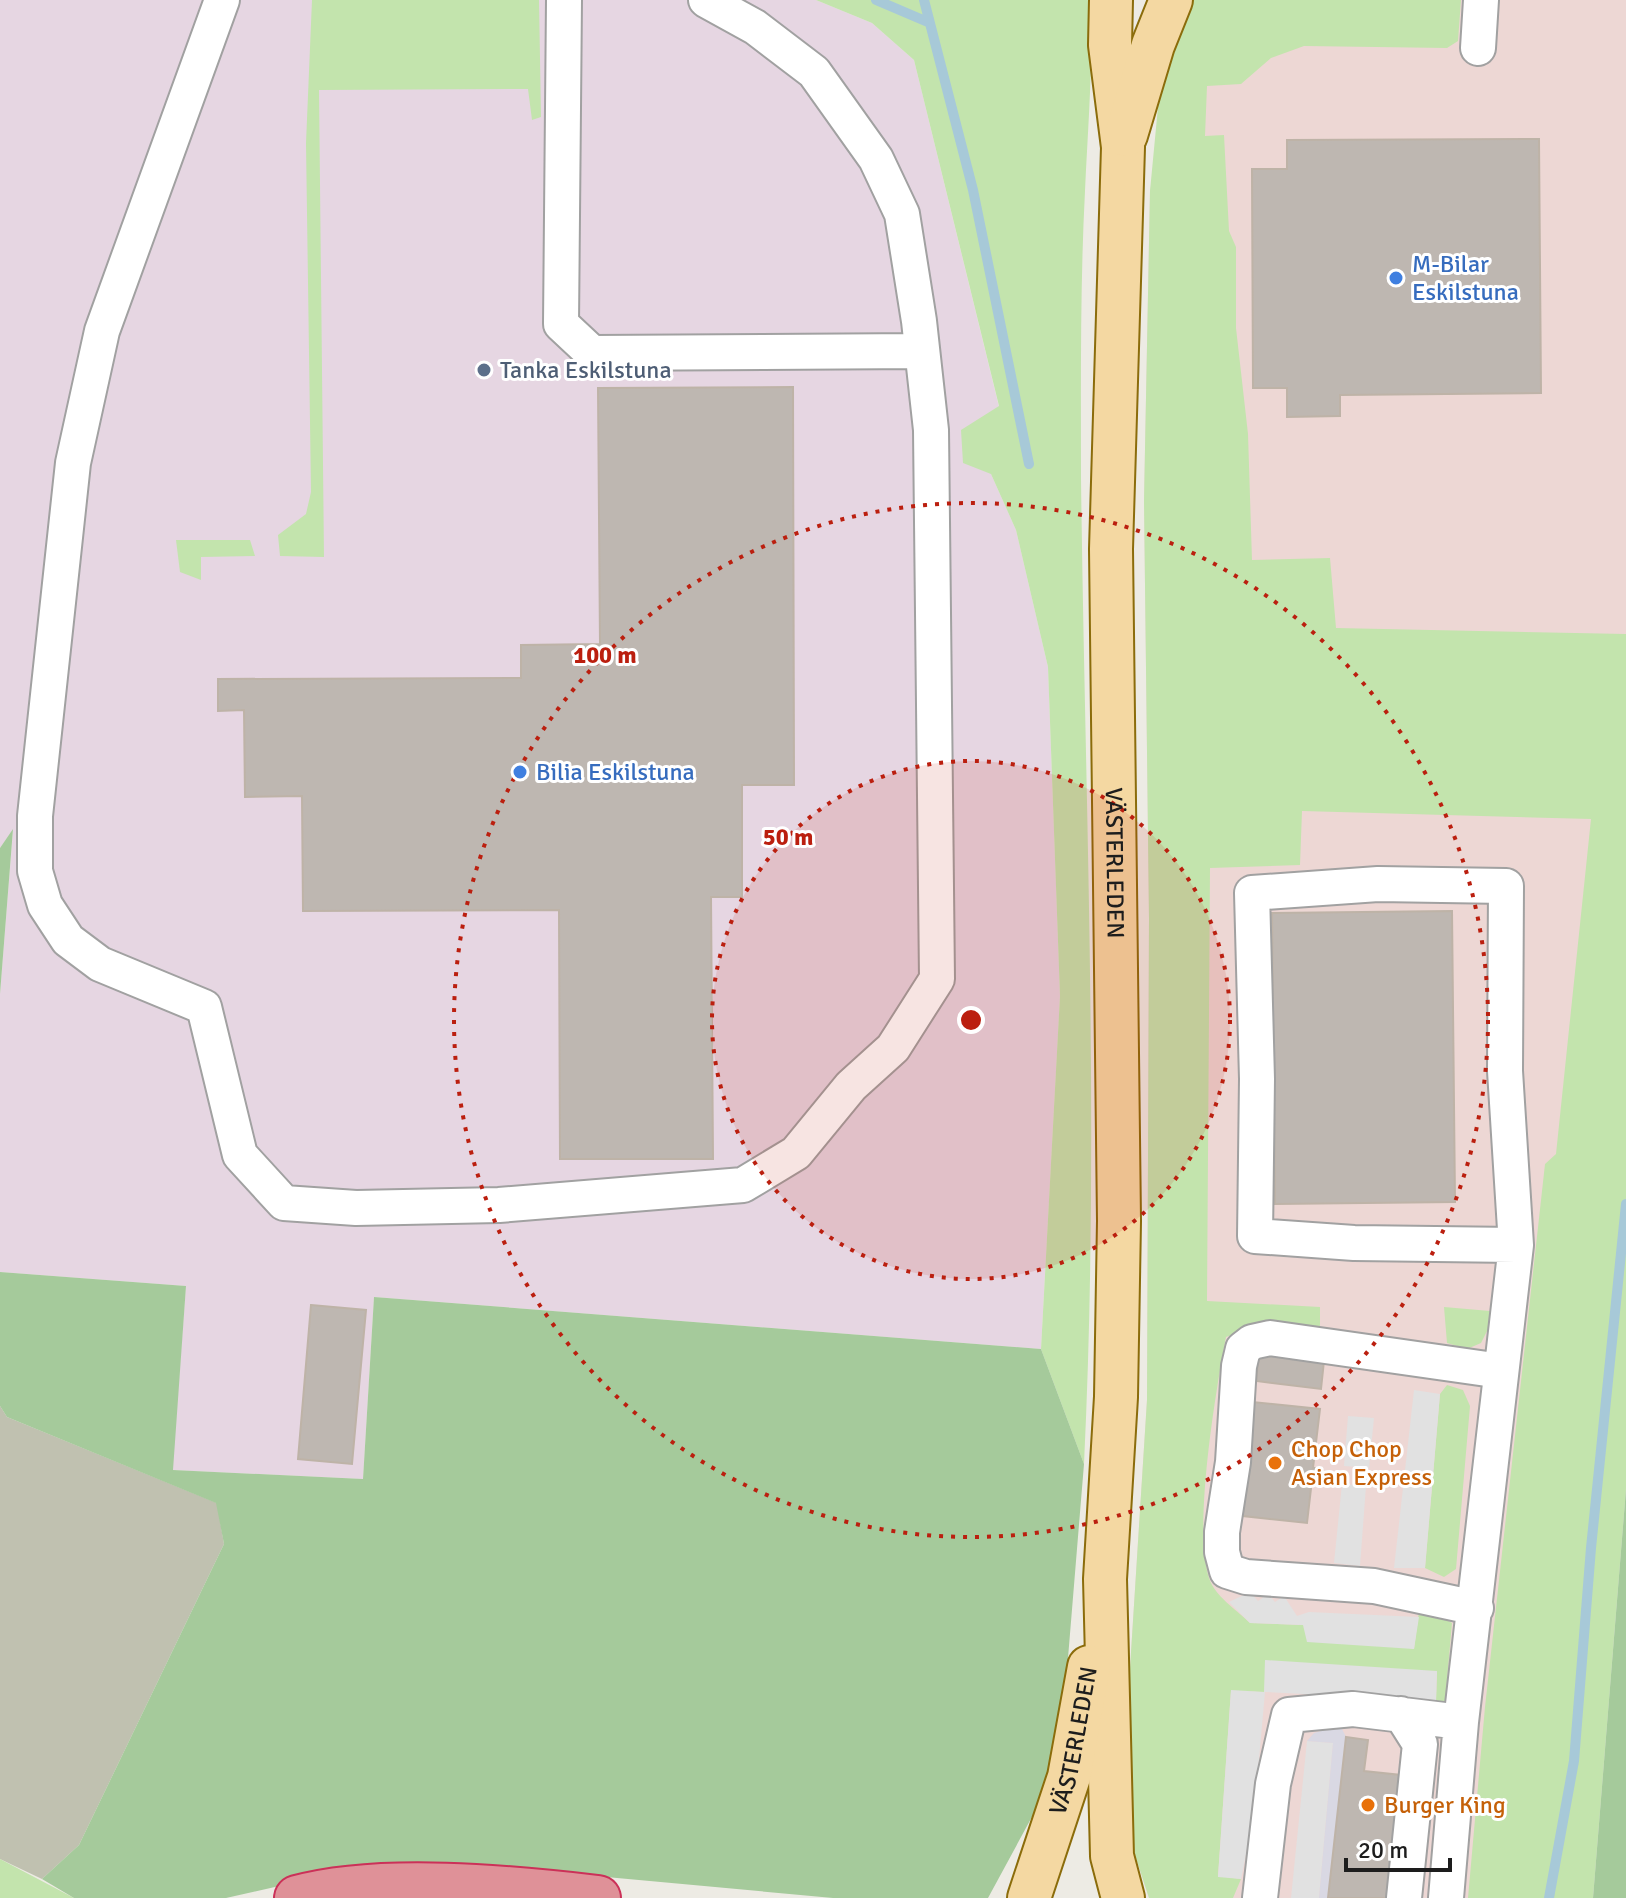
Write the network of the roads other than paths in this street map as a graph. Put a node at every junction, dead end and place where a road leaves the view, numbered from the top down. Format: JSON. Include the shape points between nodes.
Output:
{"nodes":[{"id":1,"x":222,"y":0,"type":"edge"},
{"id":2,"x":564,"y":0,"type":"edge"},
{"id":3,"x":706,"y":0,"type":"edge"},
{"id":4,"x":1111,"y":0,"type":"edge"},
{"id":5,"x":1171,"y":0,"type":"edge"},
{"id":6,"x":1481,"y":0,"type":"edge"},
{"id":7,"x":1478,"y":48,"type":"dead end"},
{"id":8,"x":1123,"y":147,"type":"junction"},
{"id":9,"x":922,"y":351,"type":"junction"},
{"id":10,"x":1516,"y":1245,"type":"junction"},
{"id":11,"x":1501,"y":1371,"type":"junction"},
{"id":12,"x":1105,"y":1579,"type":"junction"},
{"id":13,"x":1476,"y":1608,"type":"junction"},
{"id":14,"x":1401,"y":1714,"type":"junction"},
{"id":15,"x":1461,"y":1722,"type":"junction"},
{"id":16,"x":297,"y":1898,"type":"edge"},
{"id":17,"x":598,"y":1898,"type":"edge"},
{"id":18,"x":1029,"y":1898,"type":"edge"},
{"id":19,"x":1123,"y":1898,"type":"edge"},
{"id":20,"x":1260,"y":1898,"type":"edge"},
{"id":21,"x":1404,"y":1898,"type":"edge"},
{"id":22,"x":1446,"y":1898,"type":"edge"}],
"edges":[{"from":1,"to":9,"type":"lane","via":[[102,331],[73,463],[44,713],[35,871],[45,905],[68,940],[100,964],[204,1007],[240,1155],[284,1203],[356,1208],[499,1205],[743,1185],[796,1153],[851,1086],[893,1048],[937,979],[931,430]]},
{"from":2,"to":9,"type":"lane","via":[[561,324],[592,353]]},
{"from":3,"to":9,"type":"lane","via":[[755,27],[814,72],[876,159],[902,214]]},
{"from":4,"to":8,"type":"main road","name":"VÄSTERLEDEN","via":[[1110,45]]},
{"from":5,"to":8,"type":"main road","name":"VÄSTERLEDEN"},
{"from":6,"to":7,"type":"lane"},
{"from":8,"to":12,"type":"main road","name":"VÄSTERLEDEN","via":[[1111,549],[1119,1221]]},
{"from":10,"to":10,"type":"lane","via":[[1255,1236],[1252,893],[1378,884],[1506,886],[1505,1071]]},
{"from":10,"to":11,"type":"lane"},
{"from":11,"to":13,"type":"lane"},
{"from":11,"to":13,"type":"lane","via":[[1270,1338],[1243,1349],[1222,1552],[1227,1571],[1246,1577],[1374,1586]]},
{"from":12,"to":18,"type":"main road","name":"VÄSTERLEDEN","via":[[1069,1777]]},
{"from":12,"to":19,"type":"main road","name":"VÄSTERLEDEN","via":[[1112,1856]]},
{"from":13,"to":15,"type":"lane"},
{"from":14,"to":15,"type":"lane"},
{"from":14,"to":20,"type":"lane","via":[[1353,1709],[1289,1715],[1273,1784]]},
{"from":14,"to":21,"type":"lane","via":[[1420,1744]]},
{"from":15,"to":22,"type":"lane"},
{"from":16,"to":17,"type":"highway","via":[[431,1886]]}]}
